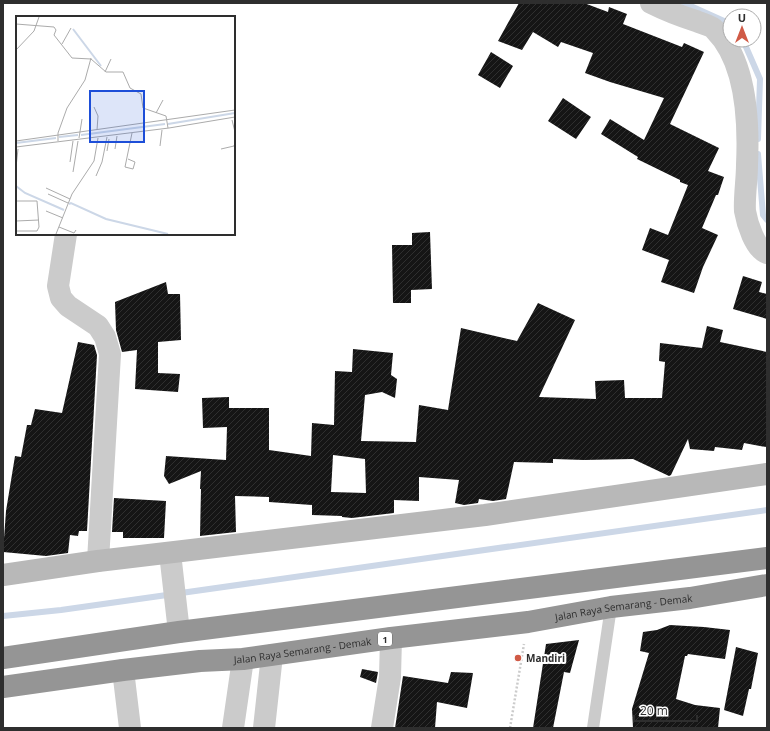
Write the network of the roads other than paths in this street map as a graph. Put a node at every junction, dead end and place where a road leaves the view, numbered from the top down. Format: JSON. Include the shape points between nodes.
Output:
{"nodes":[{"id":1,"x":651,"y":3,"type":"edge"},
{"id":2,"x":66,"y":235,"type":"edge"},
{"id":3,"x":767,"y":253,"type":"edge"},
{"id":4,"x":767,"y":474,"type":"edge"},
{"id":5,"x":171,"y":558,"type":"junction"},
{"id":6,"x":767,"y":558,"type":"edge"},
{"id":7,"x":98,"y":561,"type":"junction"},
{"id":8,"x":3,"y":575,"type":"edge"},
{"id":9,"x":767,"y":585,"type":"edge"},
{"id":10,"x":611,"y":607,"type":"junction"},
{"id":11,"x":178,"y":627,"type":"junction"},
{"id":12,"x":391,"y":638,"type":"junction"},
{"id":13,"x":272,"y":655,"type":"junction"},
{"id":14,"x":3,"y":658,"type":"edge"},
{"id":15,"x":243,"y":659,"type":"junction"},
{"id":16,"x":123,"y":670,"type":"junction"},
{"id":17,"x":3,"y":687,"type":"edge"},
{"id":18,"x":130,"y":728,"type":"edge"},
{"id":19,"x":233,"y":728,"type":"edge"},
{"id":20,"x":264,"y":728,"type":"edge"},
{"id":21,"x":382,"y":728,"type":"edge"},
{"id":22,"x":593,"y":728,"type":"edge"}],
"edges":[{"from":1,"to":3,"type":"street","via":[[714,28],[729,47],[740,75],[746,112],[748,155],[745,211],[754,240]]},
{"from":2,"to":7,"type":"street","via":[[58,286],[61,298],[68,306],[98,326],[105,337],[110,354]]},
{"from":4,"to":5,"type":"street"},
{"from":5,"to":7,"type":"street"},
{"from":5,"to":11,"type":"street"},
{"from":6,"to":11,"type":"highway"},
{"from":7,"to":8,"type":"street"},
{"from":9,"to":10,"type":"highway","name":"Jalan Raya Semarang - Demak","number":"1","via":[[690,598]]},
{"from":10,"to":12,"type":"highway","name":"Jalan Raya Semarang - Demak","number":"1","via":[[528,622]]},
{"from":10,"to":22,"type":"lane"},
{"from":11,"to":14,"type":"highway"},
{"from":12,"to":13,"type":"highway","name":"Jalan Raya Semarang - Demak","number":"1"},
{"from":12,"to":21,"type":"street","via":[[390,677]]},
{"from":13,"to":15,"type":"highway","name":"Jalan Raya Semarang - Demak","number":"1"},
{"from":13,"to":20,"type":"street"},
{"from":15,"to":16,"type":"highway","name":"Jalan Raya Semarang - Demak","number":"1"},
{"from":15,"to":19,"type":"street"},
{"from":16,"to":17,"type":"highway","name":"Jalan Raya Semarang - Demak","number":"1"},
{"from":16,"to":18,"type":"street"}]}
